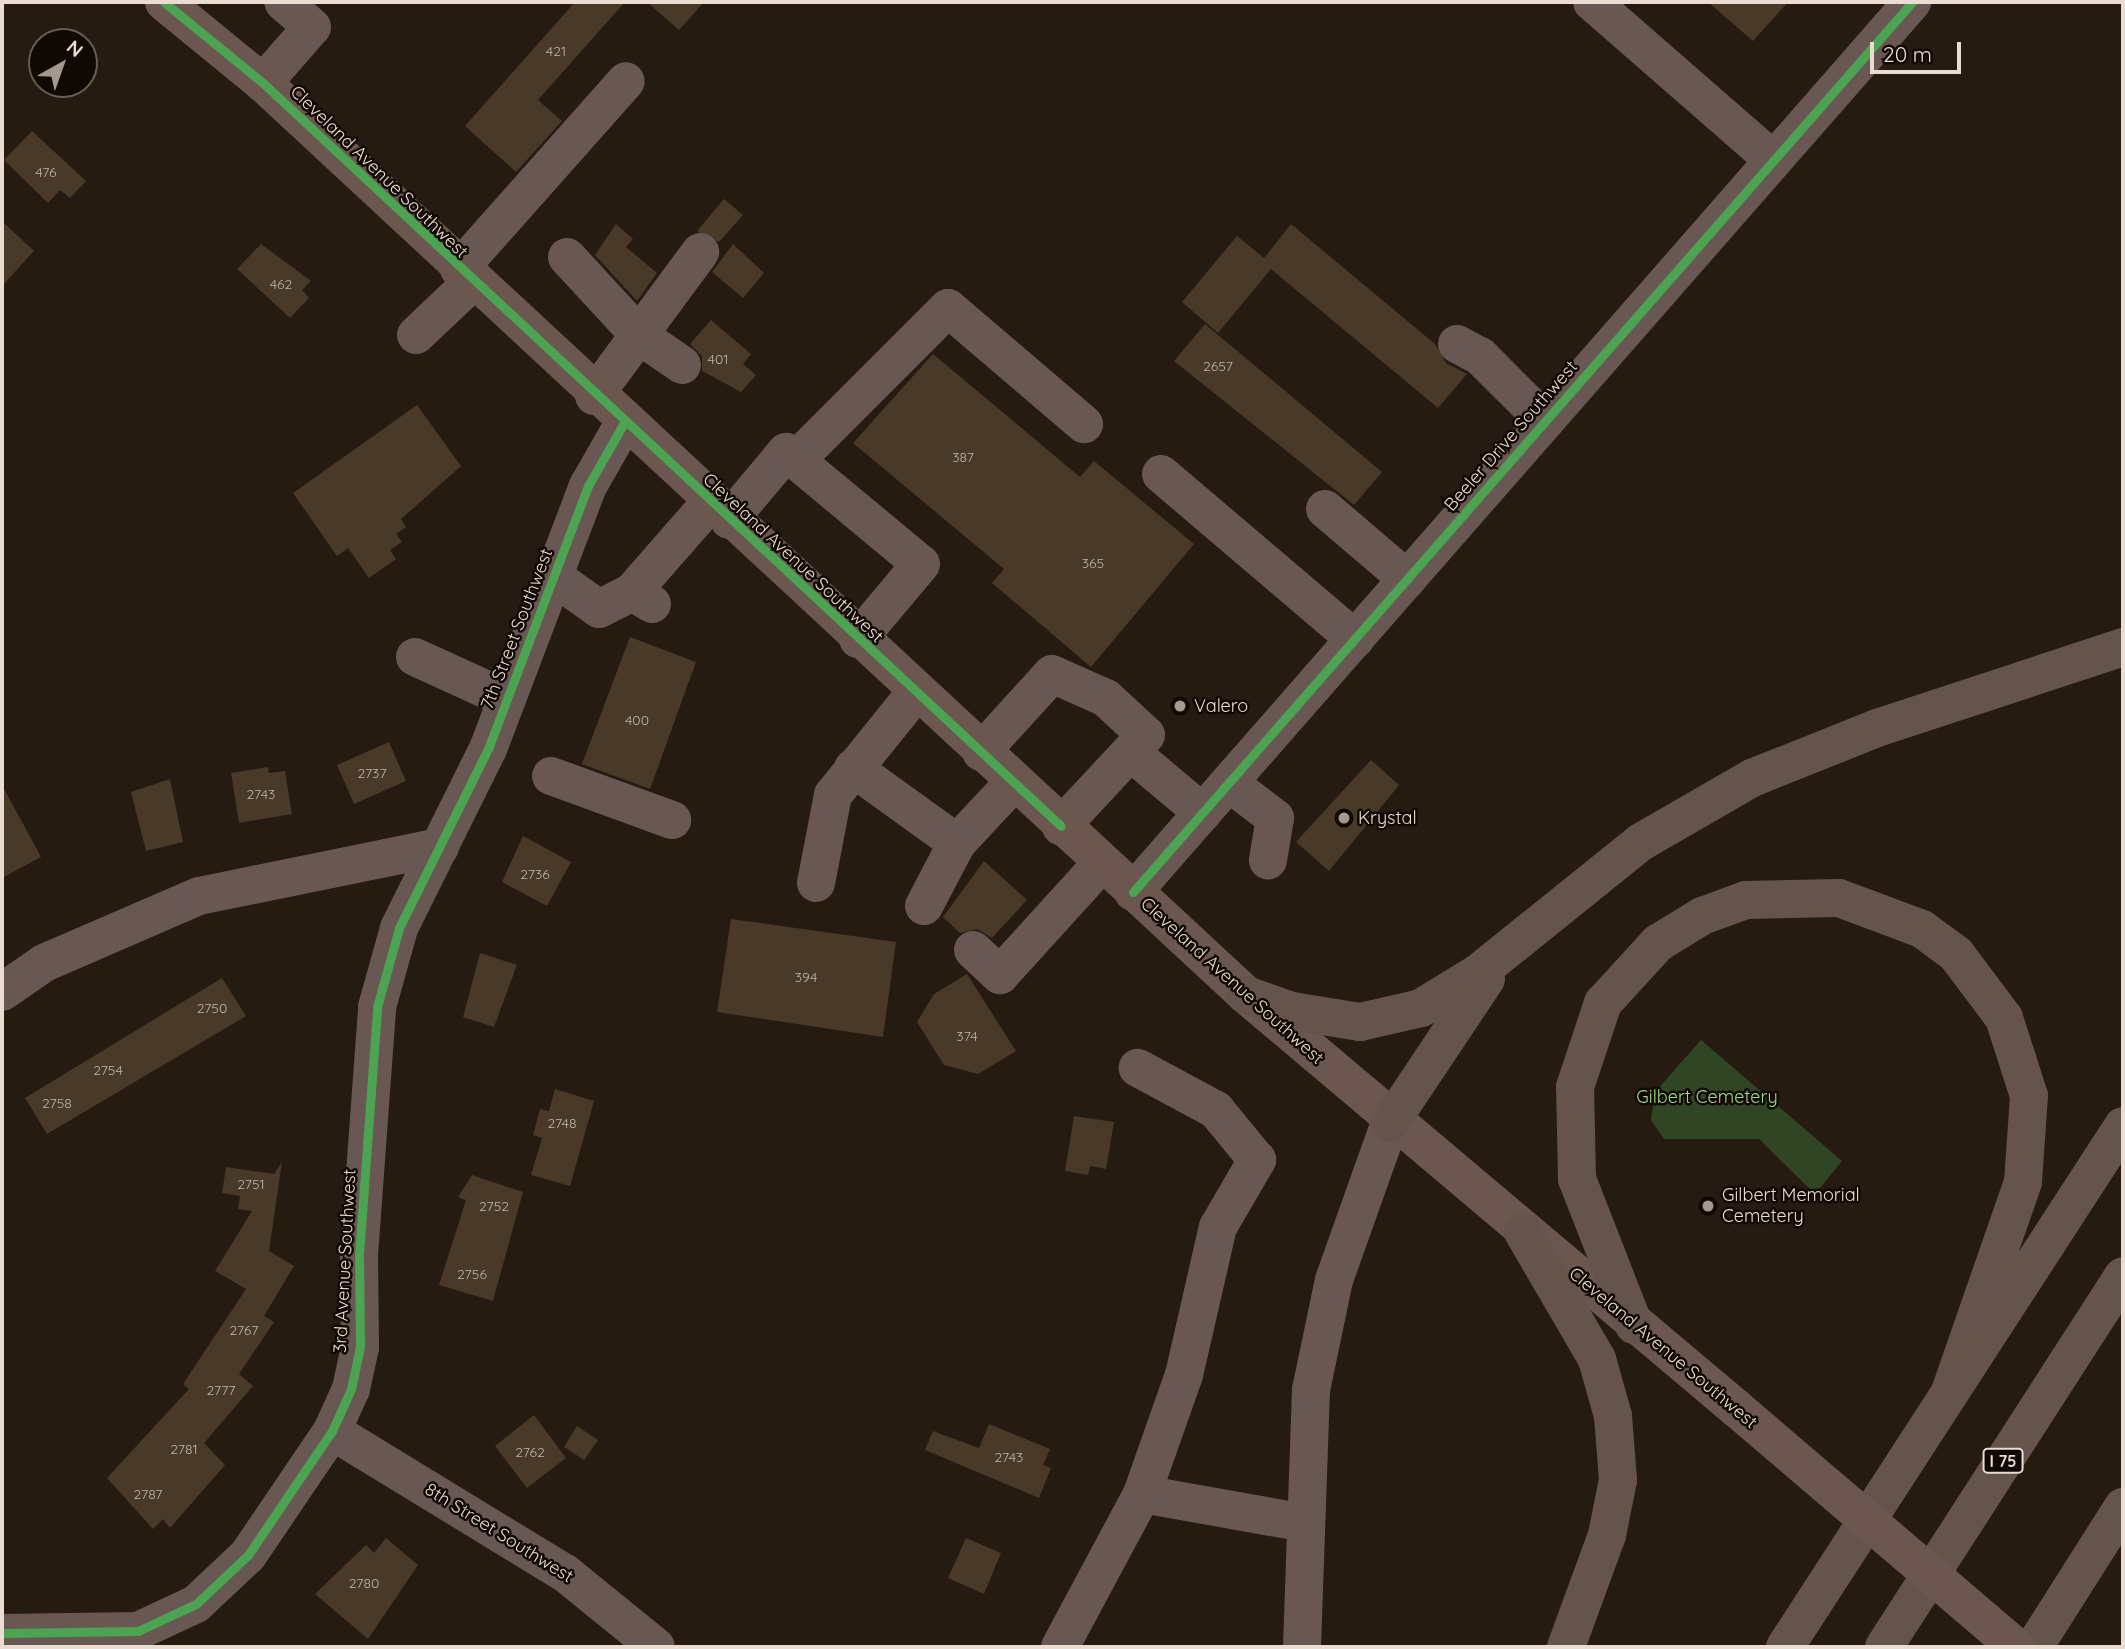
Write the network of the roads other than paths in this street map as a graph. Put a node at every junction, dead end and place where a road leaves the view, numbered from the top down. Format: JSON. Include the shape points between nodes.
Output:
{"nodes":[{"id":1,"x":164,"y":2,"type":"edge"},
{"id":2,"x":283,"y":2,"type":"edge"},
{"id":3,"x":1592,"y":2,"type":"edge"},
{"id":4,"x":1913,"y":2,"type":"edge"},
{"id":5,"x":626,"y":81,"type":"dead end"},
{"id":6,"x":263,"y":83,"type":"junction"},
{"id":7,"x":1773,"y":160,"type":"junction"},
{"id":8,"x":700,"y":252,"type":"dead end"},
{"id":9,"x":567,"y":257,"type":"dead end"},
{"id":10,"x":465,"y":276,"type":"junction"},
{"id":11,"x":416,"y":335,"type":"dead end"},
{"id":12,"x":640,"y":336,"type":"junction"},
{"id":13,"x":1457,"y":344,"type":"dead end"},
{"id":14,"x":682,"y":365,"type":"dead end"},
{"id":15,"x":594,"y":396,"type":"junction"},
{"id":16,"x":1545,"y":421,"type":"junction"},
{"id":17,"x":624,"y":423,"type":"junction"},
{"id":18,"x":1084,"y":424,"type":"dead end"},
{"id":19,"x":796,"y":460,"type":"junction"},
{"id":20,"x":1161,"y":474,"type":"dead end"},
{"id":21,"x":1325,"y":509,"type":"dead end"},
{"id":22,"x":720,"y":512,"type":"junction"},
{"id":23,"x":554,"y":577,"type":"junction"},
{"id":24,"x":1407,"y":579,"type":"junction"},
{"id":25,"x":858,"y":639,"type":"junction"},
{"id":26,"x":1366,"y":641,"type":"junction"},
{"id":27,"x":2123,"y":647,"type":"edge"},
{"id":28,"x":415,"y":657,"type":"dead end"},
{"id":29,"x":916,"y":692,"type":"junction"},
{"id":30,"x":507,"y":699,"type":"junction"},
{"id":31,"x":1136,"y":746,"type":"junction"},
{"id":32,"x":981,"y":752,"type":"junction"},
{"id":33,"x":853,"y":768,"type":"junction"},
{"id":34,"x":551,"y":776,"type":"dead end"},
{"id":35,"x":1014,"y":782,"type":"junction"},
{"id":36,"x":1229,"y":783,"type":"junction"},
{"id":37,"x":1203,"y":813,"type":"junction"},
{"id":38,"x":672,"y":820,"type":"dead end"},
{"id":39,"x":1061,"y":826,"type":"junction"},
{"id":40,"x":957,"y":843,"type":"junction"},
{"id":41,"x":440,"y":847,"type":"junction"},
{"id":42,"x":1268,"y":860,"type":"dead end"},
{"id":43,"x":1102,"y":863,"type":"junction"},
{"id":44,"x":816,"y":883,"type":"dead end"},
{"id":45,"x":1133,"y":892,"type":"junction"},
{"id":46,"x":924,"y":906,"type":"dead end"},
{"id":47,"x":1511,"y":947,"type":"junction"},
{"id":48,"x":972,"y":950,"type":"dead end"},
{"id":49,"x":2,"y":992,"type":"edge"},
{"id":50,"x":1246,"y":995,"type":"junction"},
{"id":51,"x":1138,"y":1068,"type":"dead end"},
{"id":52,"x":1390,"y":1123,"type":"junction"},
{"id":53,"x":2123,"y":1126,"type":"edge"},
{"id":54,"x":1523,"y":1232,"type":"junction"},
{"id":55,"x":2123,"y":1276,"type":"edge"},
{"id":56,"x":1634,"y":1325,"type":"junction"},
{"id":57,"x":1950,"y":1392,"type":"junction"},
{"id":58,"x":332,"y":1431,"type":"junction"},
{"id":59,"x":1142,"y":1494,"type":"junction"},
{"id":60,"x":2123,"y":1507,"type":"edge"},
{"id":61,"x":1305,"y":1523,"type":"junction"},
{"id":62,"x":2,"y":1633,"type":"edge"},
{"id":63,"x":656,"y":1647,"type":"edge"},
{"id":64,"x":1060,"y":1647,"type":"edge"},
{"id":65,"x":1302,"y":1647,"type":"edge"},
{"id":66,"x":1566,"y":1647,"type":"edge"},
{"id":67,"x":1785,"y":1647,"type":"edge"},
{"id":68,"x":1884,"y":1647,"type":"edge"},
{"id":69,"x":2016,"y":1647,"type":"edge"},
{"id":70,"x":2034,"y":1647,"type":"edge"}],
"edges":[{"from":1,"to":6,"type":"main road","name":"Cleveland Avenue Southwest"},
{"from":2,"to":6,"type":"street","via":[[312,27]]},
{"from":3,"to":7,"type":"street"},
{"from":4,"to":7,"type":"street","name":"Beeler Drive Southwest"},
{"from":5,"to":10,"type":"street"},
{"from":6,"to":10,"type":"main road","name":"Cleveland Avenue Southwest"},
{"from":7,"to":16,"type":"street","name":"Beeler Drive Southwest"},
{"from":8,"to":12,"type":"street"},
{"from":9,"to":12,"type":"street"},
{"from":10,"to":11,"type":"street"},
{"from":10,"to":15,"type":"main road","name":"Cleveland Avenue Southwest"},
{"from":12,"to":14,"type":"street"},
{"from":12,"to":15,"type":"street"},
{"from":13,"to":16,"type":"street","via":[[1480,356]]},
{"from":15,"to":17,"type":"main road","name":"Cleveland Avenue Southwest"},
{"from":16,"to":24,"type":"street","name":"Beeler Drive Southwest"},
{"from":17,"to":22,"type":"main road","name":"Cleveland Avenue Southwest"},
{"from":17,"to":23,"type":"street","name":"7th Street Southwest","via":[[589,486]]},
{"from":18,"to":19,"type":"street","via":[[948,308]]},
{"from":19,"to":22,"type":"street","via":[[786,452]]},
{"from":19,"to":25,"type":"street","via":[[920,564]]},
{"from":20,"to":26,"type":"street"},
{"from":21,"to":24,"type":"street"},
{"from":22,"to":23,"type":"street","via":[[642,598],[599,609]]},
{"from":22,"to":25,"type":"main road","name":"Cleveland Avenue Southwest"},
{"from":23,"to":30,"type":"street","name":"7th Street Southwest"},
{"from":24,"to":26,"type":"street","name":"Beeler Drive Southwest"},
{"from":25,"to":29,"type":"main road","name":"Cleveland Avenue Southwest"},
{"from":26,"to":36,"type":"street","name":"Beeler Drive Southwest"},
{"from":27,"to":47,"type":"highway","via":[[1877,728],[1752,778],[1641,842]]},
{"from":28,"to":30,"type":"street"},
{"from":29,"to":32,"type":"main road","name":"Cleveland Avenue Southwest"},
{"from":29,"to":33,"type":"street"},
{"from":30,"to":41,"type":"street","name":"7th Street Southwest"},
{"from":31,"to":32,"type":"street","via":[[1146,735],[1106,698],[1052,674]]},
{"from":31,"to":37,"type":"street","via":[[1140,760]]},
{"from":31,"to":39,"type":"street"},
{"from":32,"to":35,"type":"main road","name":"Cleveland Avenue Southwest"},
{"from":33,"to":40,"type":"street"},
{"from":33,"to":44,"type":"street","via":[[833,795]]},
{"from":34,"to":38,"type":"street"},
{"from":35,"to":39,"type":"main road","name":"Cleveland Avenue Southwest"},
{"from":35,"to":40,"type":"street"},
{"from":36,"to":37,"type":"street","name":"Beeler Drive Southwest"},
{"from":36,"to":42,"type":"street","via":[[1275,818]]},
{"from":37,"to":45,"type":"street","name":"Beeler Drive Southwest"},
{"from":39,"to":43,"type":"main road","name":"Cleveland Avenue Southwest"},
{"from":40,"to":46,"type":"street"},
{"from":41,"to":49,"type":"street","via":[[199,896],[44,963]]},
{"from":41,"to":58,"type":"street","name":"3rd Avenue Southwest","via":[[399,928],[377,1007],[359,1255],[360,1347],[351,1389]]},
{"from":43,"to":45,"type":"main road","name":"Cleveland Avenue Southwest"},
{"from":43,"to":48,"type":"street","via":[[1000,975]]},
{"from":45,"to":50,"type":"main road","name":"Cleveland Avenue Southwest"},
{"from":47,"to":50,"type":"highway","via":[[1446,996],[1393,1018],[1328,1019]]},
{"from":47,"to":52,"type":"highway"},
{"from":50,"to":52,"type":"main road","name":"Cleveland Avenue Southwest"},
{"from":51,"to":59,"type":"street","via":[[1216,1110],[1257,1160],[1218,1227],[1184,1375]]},
{"from":52,"to":54,"type":"main road","name":"Cleveland Avenue Southwest"},
{"from":52,"to":61,"type":"street","via":[[1334,1280],[1311,1390]]},
{"from":53,"to":57,"type":"highway"},
{"from":54,"to":56,"type":"main road","name":"Cleveland Avenue Southwest"},
{"from":54,"to":66,"type":"highway","via":[[1597,1359],[1614,1416],[1618,1480],[1607,1535]]},
{"from":55,"to":68,"type":"highway","number":"I 75"},
{"from":56,"to":57,"type":"highway","via":[[1577,1179],[1574,1087],[1604,1003],[1658,943],[1702,916],[1769,897],[1839,898],[1912,924],[1955,954],[2004,1018],[2029,1096],[2020,1194]]},
{"from":56,"to":69,"type":"main road","name":"Cleveland Avenue Southwest","bridge":true},
{"from":57,"to":67,"type":"highway"},
{"from":58,"to":62,"type":"street","name":"3rd Avenue Southwest","via":[[248,1555],[196,1604],[138,1631]]},
{"from":58,"to":63,"type":"street","name":"8th Street Southwest","via":[[565,1573]]},
{"from":59,"to":61,"type":"street"},
{"from":59,"to":64,"type":"street"},
{"from":60,"to":70,"type":"highway"},
{"from":61,"to":65,"type":"street"}]}
